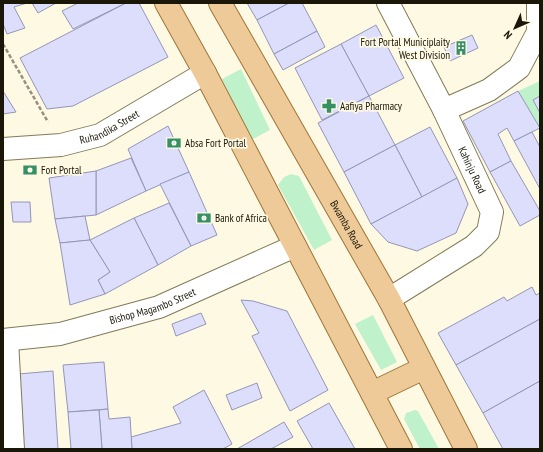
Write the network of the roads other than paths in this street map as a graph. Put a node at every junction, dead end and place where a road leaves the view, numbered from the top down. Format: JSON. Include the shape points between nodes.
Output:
{"nodes":[{"id":1,"x":166,"y":3,"type":"edge"},
{"id":2,"x":220,"y":3,"type":"edge"},
{"id":3,"x":388,"y":3,"type":"edge"},
{"id":4,"x":538,"y":3,"type":"edge"},
{"id":5,"x":205,"y":73,"type":"junction"},
{"id":6,"x":444,"y":110,"type":"junction"},
{"id":7,"x":3,"y":149,"type":"edge"},
{"id":8,"x":295,"y":246,"type":"junction"},
{"id":9,"x":389,"y":299,"type":"junction"},
{"id":10,"x":5,"y":340,"type":"edge"},
{"id":11,"x":424,"y":368,"type":"junction"},
{"id":12,"x":372,"y":393,"type":"junction"},
{"id":13,"x":13,"y":449,"type":"edge"},
{"id":14,"x":401,"y":449,"type":"edge"},
{"id":15,"x":466,"y":449,"type":"edge"}],
"edges":[{"from":1,"to":5,"type":"main road"},
{"from":2,"to":9,"type":"main road","name":"Bwamba Road"},
{"from":3,"to":6,"type":"street","name":"Kahinju Road"},
{"from":4,"to":6,"type":"street","via":[[538,32],[519,68],[489,90]]},
{"from":5,"to":7,"type":"street","name":"Ruhandika Street","via":[[100,135],[61,145]]},
{"from":5,"to":8,"type":"main road"},
{"from":6,"to":9,"type":"street","name":"Kahinju Road","via":[[492,212],[488,232],[474,246]]},
{"from":8,"to":10,"type":"street","name":"Bishop Magambo Street","via":[[159,307],[60,334]]},
{"from":8,"to":12,"type":"main road"},
{"from":9,"to":11,"type":"main road","name":"Bwamba Road"},
{"from":10,"to":13,"type":"street"},
{"from":11,"to":12,"type":"main road"},
{"from":11,"to":15,"type":"main road","name":"Bwamba Road"},
{"from":12,"to":14,"type":"main road"}]}
